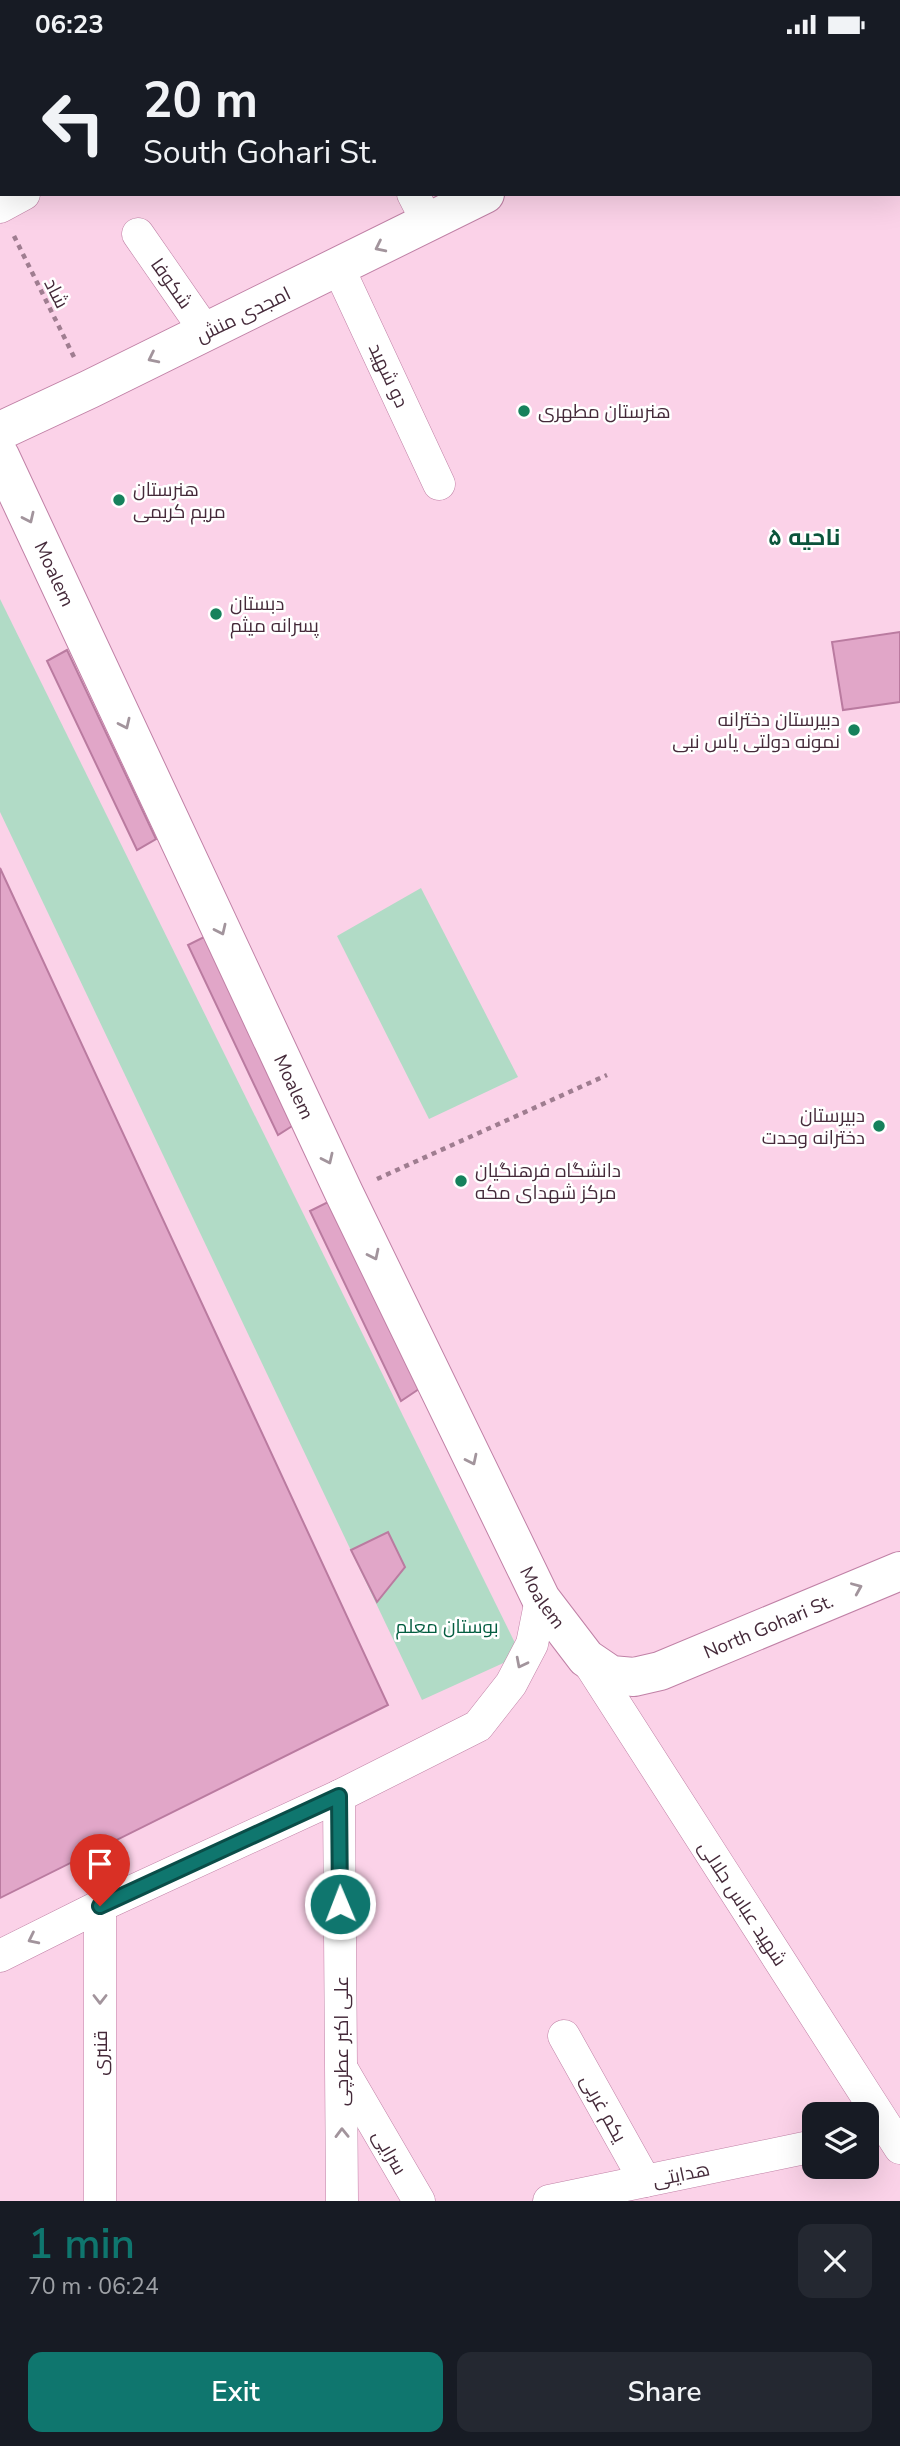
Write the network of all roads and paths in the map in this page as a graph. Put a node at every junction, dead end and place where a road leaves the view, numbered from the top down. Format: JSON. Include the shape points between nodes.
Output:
{"nodes":[{"id":1,"x":23,"y":196,"type":"edge"},
{"id":2,"x":476,"y":196,"type":"edge"},
{"id":3,"x":421,"y":209,"type":"edge"},
{"id":4,"x":6,"y":220,"type":"edge"},
{"id":5,"x":138,"y":234,"type":"dead end"},
{"id":6,"x":338,"y":267,"type":"junction"},
{"id":7,"x":206,"y":332,"type":"junction"},
{"id":8,"x":90,"y":389,"type":"junction"},
{"id":9,"x":0,"y":431,"type":"edge"},
{"id":10,"x":0,"y":456,"type":"edge"},
{"id":11,"x":439,"y":484,"type":"dead end"},
{"id":12,"x":607,"y":1075,"type":"dead end"},
{"id":13,"x":344,"y":1193,"type":"junction"},
{"id":14,"x":900,"y":1571,"type":"edge"},
{"id":15,"x":541,"y":1599,"type":"junction"},
{"id":16,"x":586,"y":1658,"type":"junction"},
{"id":17,"x":635,"y":1677,"type":"joint"},
{"id":18,"x":339,"y":1796,"type":"junction"},
{"id":19,"x":100,"y":1906,"type":"junction"},
{"id":20,"x":0,"y":1956,"type":"edge"},
{"id":21,"x":564,"y":2036,"type":"dead end"},
{"id":22,"x":341,"y":2067,"type":"junction"},
{"id":23,"x":885,"y":2138,"type":"edge"},
{"id":24,"x":802,"y":2148,"type":"edge"},
{"id":25,"x":645,"y":2181,"type":"junction"},
{"id":26,"x":100,"y":2201,"type":"edge"},
{"id":27,"x":342,"y":2201,"type":"edge"},
{"id":28,"x":419,"y":2201,"type":"edge"},
{"id":29,"x":549,"y":2201,"type":"edge"}],
"edges":[{"from":1,"to":4,"type":"street"},
{"from":2,"to":3,"type":"main road","name":"امجدی منش"},
{"from":3,"to":6,"type":"main road","name":"امجدی منش","one_way":true},
{"from":4,"to":8,"type":"path","name":"شاد"},
{"from":5,"to":7,"type":"street","name":"شکوفا"},
{"from":6,"to":7,"type":"main road","name":"امجدی منش"},
{"from":6,"to":11,"type":"street","name":"دو شهید"},
{"from":7,"to":8,"type":"main road","name":"امجدی منش","one_way":true},
{"from":8,"to":9,"type":"main road","name":"امجدی منش"},
{"from":10,"to":13,"type":"main road","name":"Moalem","one_way":true},
{"from":12,"to":13,"type":"path"},
{"from":13,"to":15,"type":"main road","name":"Moalem","one_way":true},
{"from":17,"to":14,"type":"main road","name":"North Gohari St.","one_way":true,"via":[[660,1671]]},
{"from":15,"to":16,"type":"main road","name":"Moalem"},
{"from":15,"to":18,"type":"street","one_way":true,"via":[[531,1644],[511,1684],[478,1726]]},
{"from":16,"to":17,"type":"main road","name":"Moalem","via":[[611,1675]]},
{"from":16,"to":23,"type":"street","name":"شهید عباس جلالی"},
{"from":18,"to":19,"type":"street"},
{"from":18,"to":22,"type":"street","name":"علی اکبر عطرچی"},
{"from":19,"to":20,"type":"street","one_way":true},
{"from":19,"to":26,"type":"street","name":"قنبری","one_way":true},
{"from":21,"to":25,"type":"street","name":"یکم غربی"},
{"from":27,"to":22,"type":"street","name":"علی اکبر عطرچی","one_way":true},
{"from":22,"to":28,"type":"street","name":"سرایی"},
{"from":24,"to":25,"type":"street","name":"هدایتی"},
{"from":25,"to":29,"type":"street","name":"هدایتی"}]}
